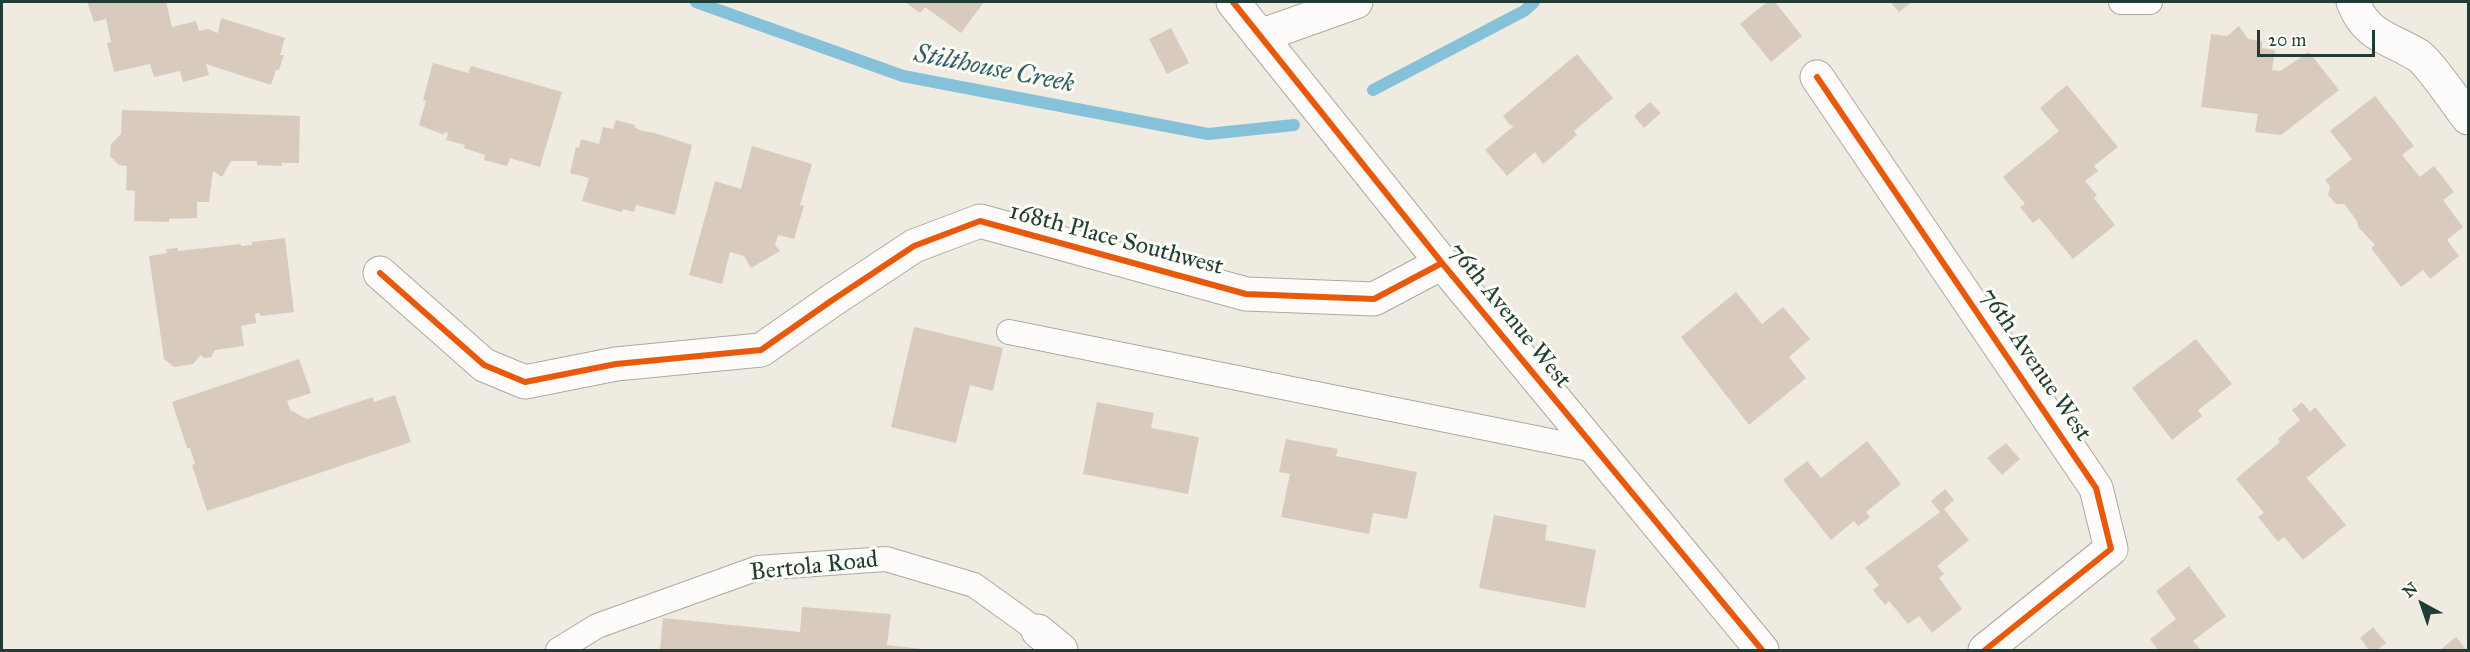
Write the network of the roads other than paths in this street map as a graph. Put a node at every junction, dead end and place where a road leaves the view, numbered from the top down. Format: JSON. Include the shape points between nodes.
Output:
{"nodes":[{"id":1,"x":1233,"y":2,"type":"edge"},
{"id":2,"x":1356,"y":2,"type":"edge"},
{"id":3,"x":2121,"y":2,"type":"edge"},
{"id":4,"x":2150,"y":2,"type":"edge"},
{"id":5,"x":2353,"y":2,"type":"edge"},
{"id":6,"x":1260,"y":36,"type":"junction"},
{"id":7,"x":1817,"y":77,"type":"dead end"},
{"id":8,"x":2469,"y":118,"type":"edge"},
{"id":9,"x":1442,"y":264,"type":"junction"},
{"id":10,"x":380,"y":273,"type":"dead end"},
{"id":11,"x":1009,"y":332,"type":"dead end"},
{"id":12,"x":1595,"y":450,"type":"junction"},
{"id":13,"x":1050,"y":641,"type":"edge"},
{"id":14,"x":558,"y":651,"type":"edge"},
{"id":15,"x":1762,"y":651,"type":"edge"},
{"id":16,"x":1985,"y":651,"type":"edge"}],
"edges":[{"from":1,"to":6,"type":"street","name":"76th Avenue West"},
{"from":2,"to":6,"type":"street"},
{"from":3,"to":4,"type":"lane"},
{"from":5,"to":8,"type":"street","via":[[2358,15],[2381,38],[2421,57]]},
{"from":6,"to":9,"type":"street","name":"76th Avenue West"},
{"from":7,"to":16,"type":"street","name":"76th Avenue West","via":[[2096,488],[2111,549]]},
{"from":9,"to":10,"type":"street","name":"168th Place Southwest","via":[[1374,299],[1246,294],[980,221],[914,246],[761,350],[616,364],[525,382],[484,365]]},
{"from":9,"to":12,"type":"street","name":"76th Avenue West"},
{"from":11,"to":12,"type":"lane"},
{"from":12,"to":15,"type":"street","name":"76th Avenue West"},
{"from":13,"to":14,"type":"lane","name":"Bertola Road","via":[[974,585],[886,559],[758,568],[597,626]]}]}
